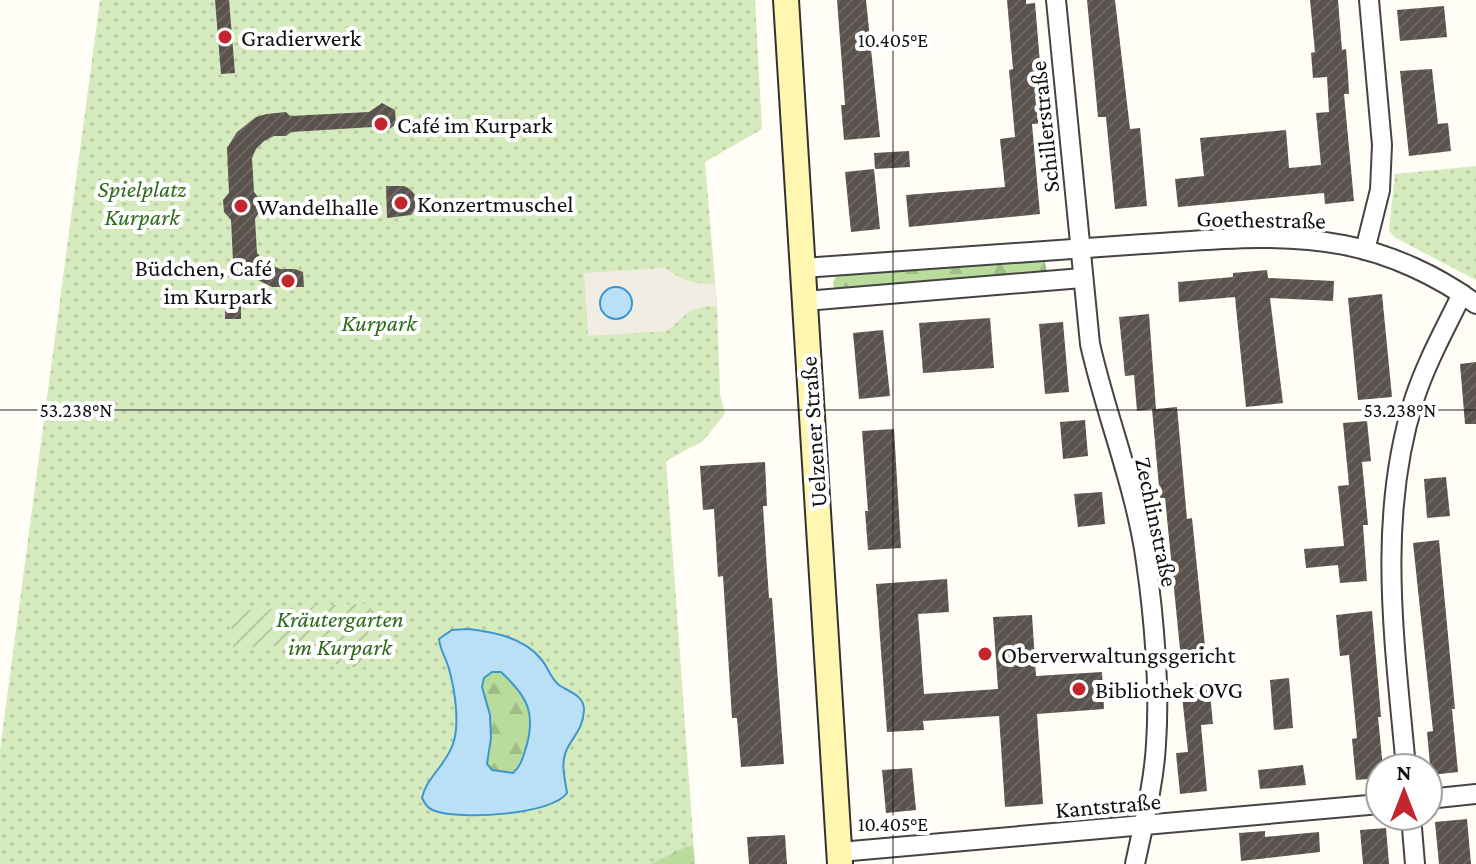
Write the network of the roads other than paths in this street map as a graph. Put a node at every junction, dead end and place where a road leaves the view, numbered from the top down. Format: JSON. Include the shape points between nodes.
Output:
{"nodes":[{"id":1,"x":786,"y":0,"type":"edge"},
{"id":2,"x":1056,"y":0,"type":"edge"},
{"id":3,"x":1369,"y":0,"type":"edge"},
{"id":4,"x":1080,"y":248,"type":"junction"},
{"id":5,"x":1365,"y":250,"type":"junction"},
{"id":6,"x":803,"y":268,"type":"junction"},
{"id":7,"x":1082,"y":278,"type":"junction"},
{"id":8,"x":1469,"y":299,"type":"edge"},
{"id":9,"x":805,"y":301,"type":"junction"},
{"id":10,"x":1405,"y":752,"type":"edge"},
{"id":11,"x":1476,"y":794,"type":"edge"},
{"id":12,"x":1444,"y":797,"type":"edge"},
{"id":13,"x":1364,"y":805,"type":"edge"},
{"id":14,"x":1142,"y":826,"type":"junction"},
{"id":15,"x":1412,"y":832,"type":"edge"},
{"id":16,"x":840,"y":858,"type":"edge"},
{"id":17,"x":1135,"y":864,"type":"edge"},
{"id":18,"x":1415,"y":864,"type":"edge"}],
"edges":[{"from":1,"to":6,"type":"street","name":"Uelzener Straße"},
{"from":2,"to":4,"type":"street","name":"Schillerstraße"},
{"from":3,"to":5,"type":"street","via":[[1382,145],[1380,190]]},
{"from":4,"to":5,"type":"street","name":"Goethestraße","via":[[1272,239]]},
{"from":4,"to":6,"type":"street","name":"Goethestraße"},
{"from":4,"to":7,"type":"street"},
{"from":5,"to":8,"type":"street","name":"Goethestraße","via":[[1413,268]]},
{"from":6,"to":9,"type":"street","name":"Uelzener Straße"},
{"from":7,"to":9,"type":"street"},
{"from":7,"to":14,"type":"street","name":"Zechlinstraße","via":[[1095,367],[1146,560],[1156,745]]},
{"from":8,"to":10,"type":"street","via":[[1415,397],[1396,477],[1391,596]]},
{"from":9,"to":16,"type":"street","name":"Uelzener Straße"},
{"from":11,"to":12,"type":"street"},
{"from":13,"to":14,"type":"street","name":"Kantstraße"},
{"from":14,"to":16,"type":"street","name":"Kantstraße"},
{"from":14,"to":17,"type":"street","name":"Zechlinstraße"},
{"from":15,"to":18,"type":"street"}]}
